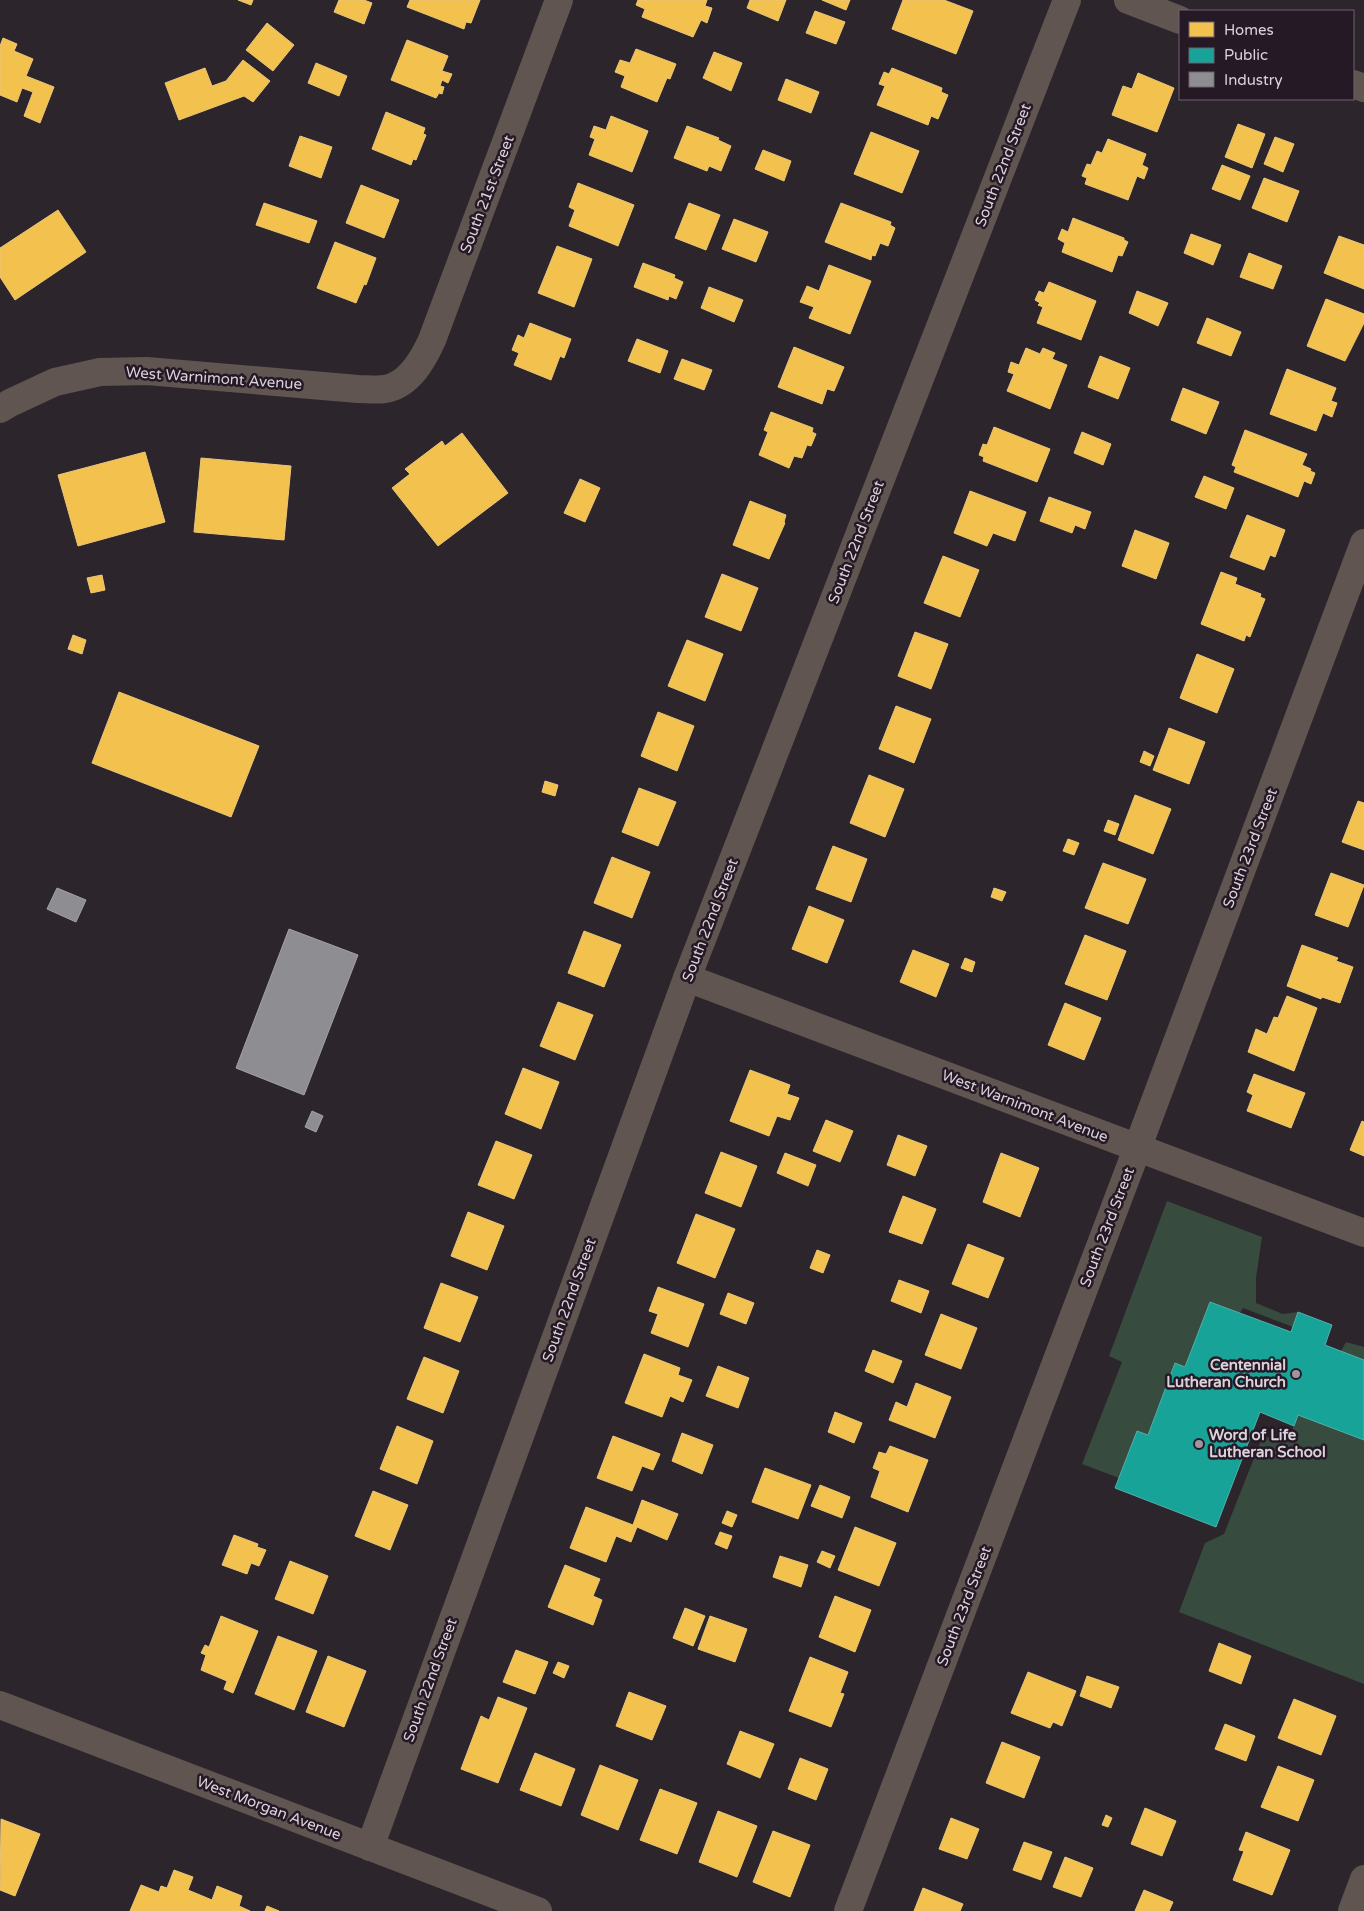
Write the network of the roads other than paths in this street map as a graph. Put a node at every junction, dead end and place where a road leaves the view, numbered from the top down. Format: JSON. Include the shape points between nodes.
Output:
{"nodes":[{"id":1,"x":559,"y":0,"type":"edge"},
{"id":2,"x":1067,"y":0,"type":"edge"},
{"id":3,"x":1128,"y":0,"type":"edge"},
{"id":4,"x":1179,"y":20,"type":"edge"},
{"id":5,"x":403,"y":380,"type":"joint"},
{"id":6,"x":0,"y":409,"type":"edge"},
{"id":7,"x":1364,"y":543,"type":"edge"},
{"id":8,"x":687,"y":978,"type":"junction"},
{"id":9,"x":1137,"y":1149,"type":"junction"},
{"id":10,"x":1364,"y":1233,"type":"edge"},
{"id":11,"x":0,"y":1705,"type":"edge"},
{"id":12,"x":370,"y":1847,"type":"junction"},
{"id":13,"x":1364,"y":1879,"type":"edge"},
{"id":14,"x":538,"y":1911,"type":"edge"},
{"id":15,"x":848,"y":1911,"type":"edge"},
{"id":16,"x":1352,"y":1911,"type":"edge"}],
"edges":[{"from":1,"to":5,"type":"street","name":"South 21st Street","via":[[432,340],[421,364]]},
{"from":2,"to":8,"type":"street","name":"South 22nd Street"},
{"from":3,"to":4,"type":"street"},
{"from":5,"to":6,"type":"street","name":"West Warnimont Avenue","via":[[387,389],[358,390],[148,371],[100,372],[55,382]]},
{"from":7,"to":9,"type":"street","name":"South 23rd Street"},
{"from":8,"to":9,"type":"street","name":"West Warnimont Avenue"},
{"from":8,"to":12,"type":"street","name":"South 22nd Street"},
{"from":9,"to":10,"type":"street","name":"West Warnimont Avenue"},
{"from":9,"to":15,"type":"street","name":"South 23rd Street"},
{"from":11,"to":12,"type":"street","name":"West Morgan Avenue"},
{"from":12,"to":14,"type":"street","name":"West Morgan Avenue"},
{"from":13,"to":16,"type":"street"}]}
